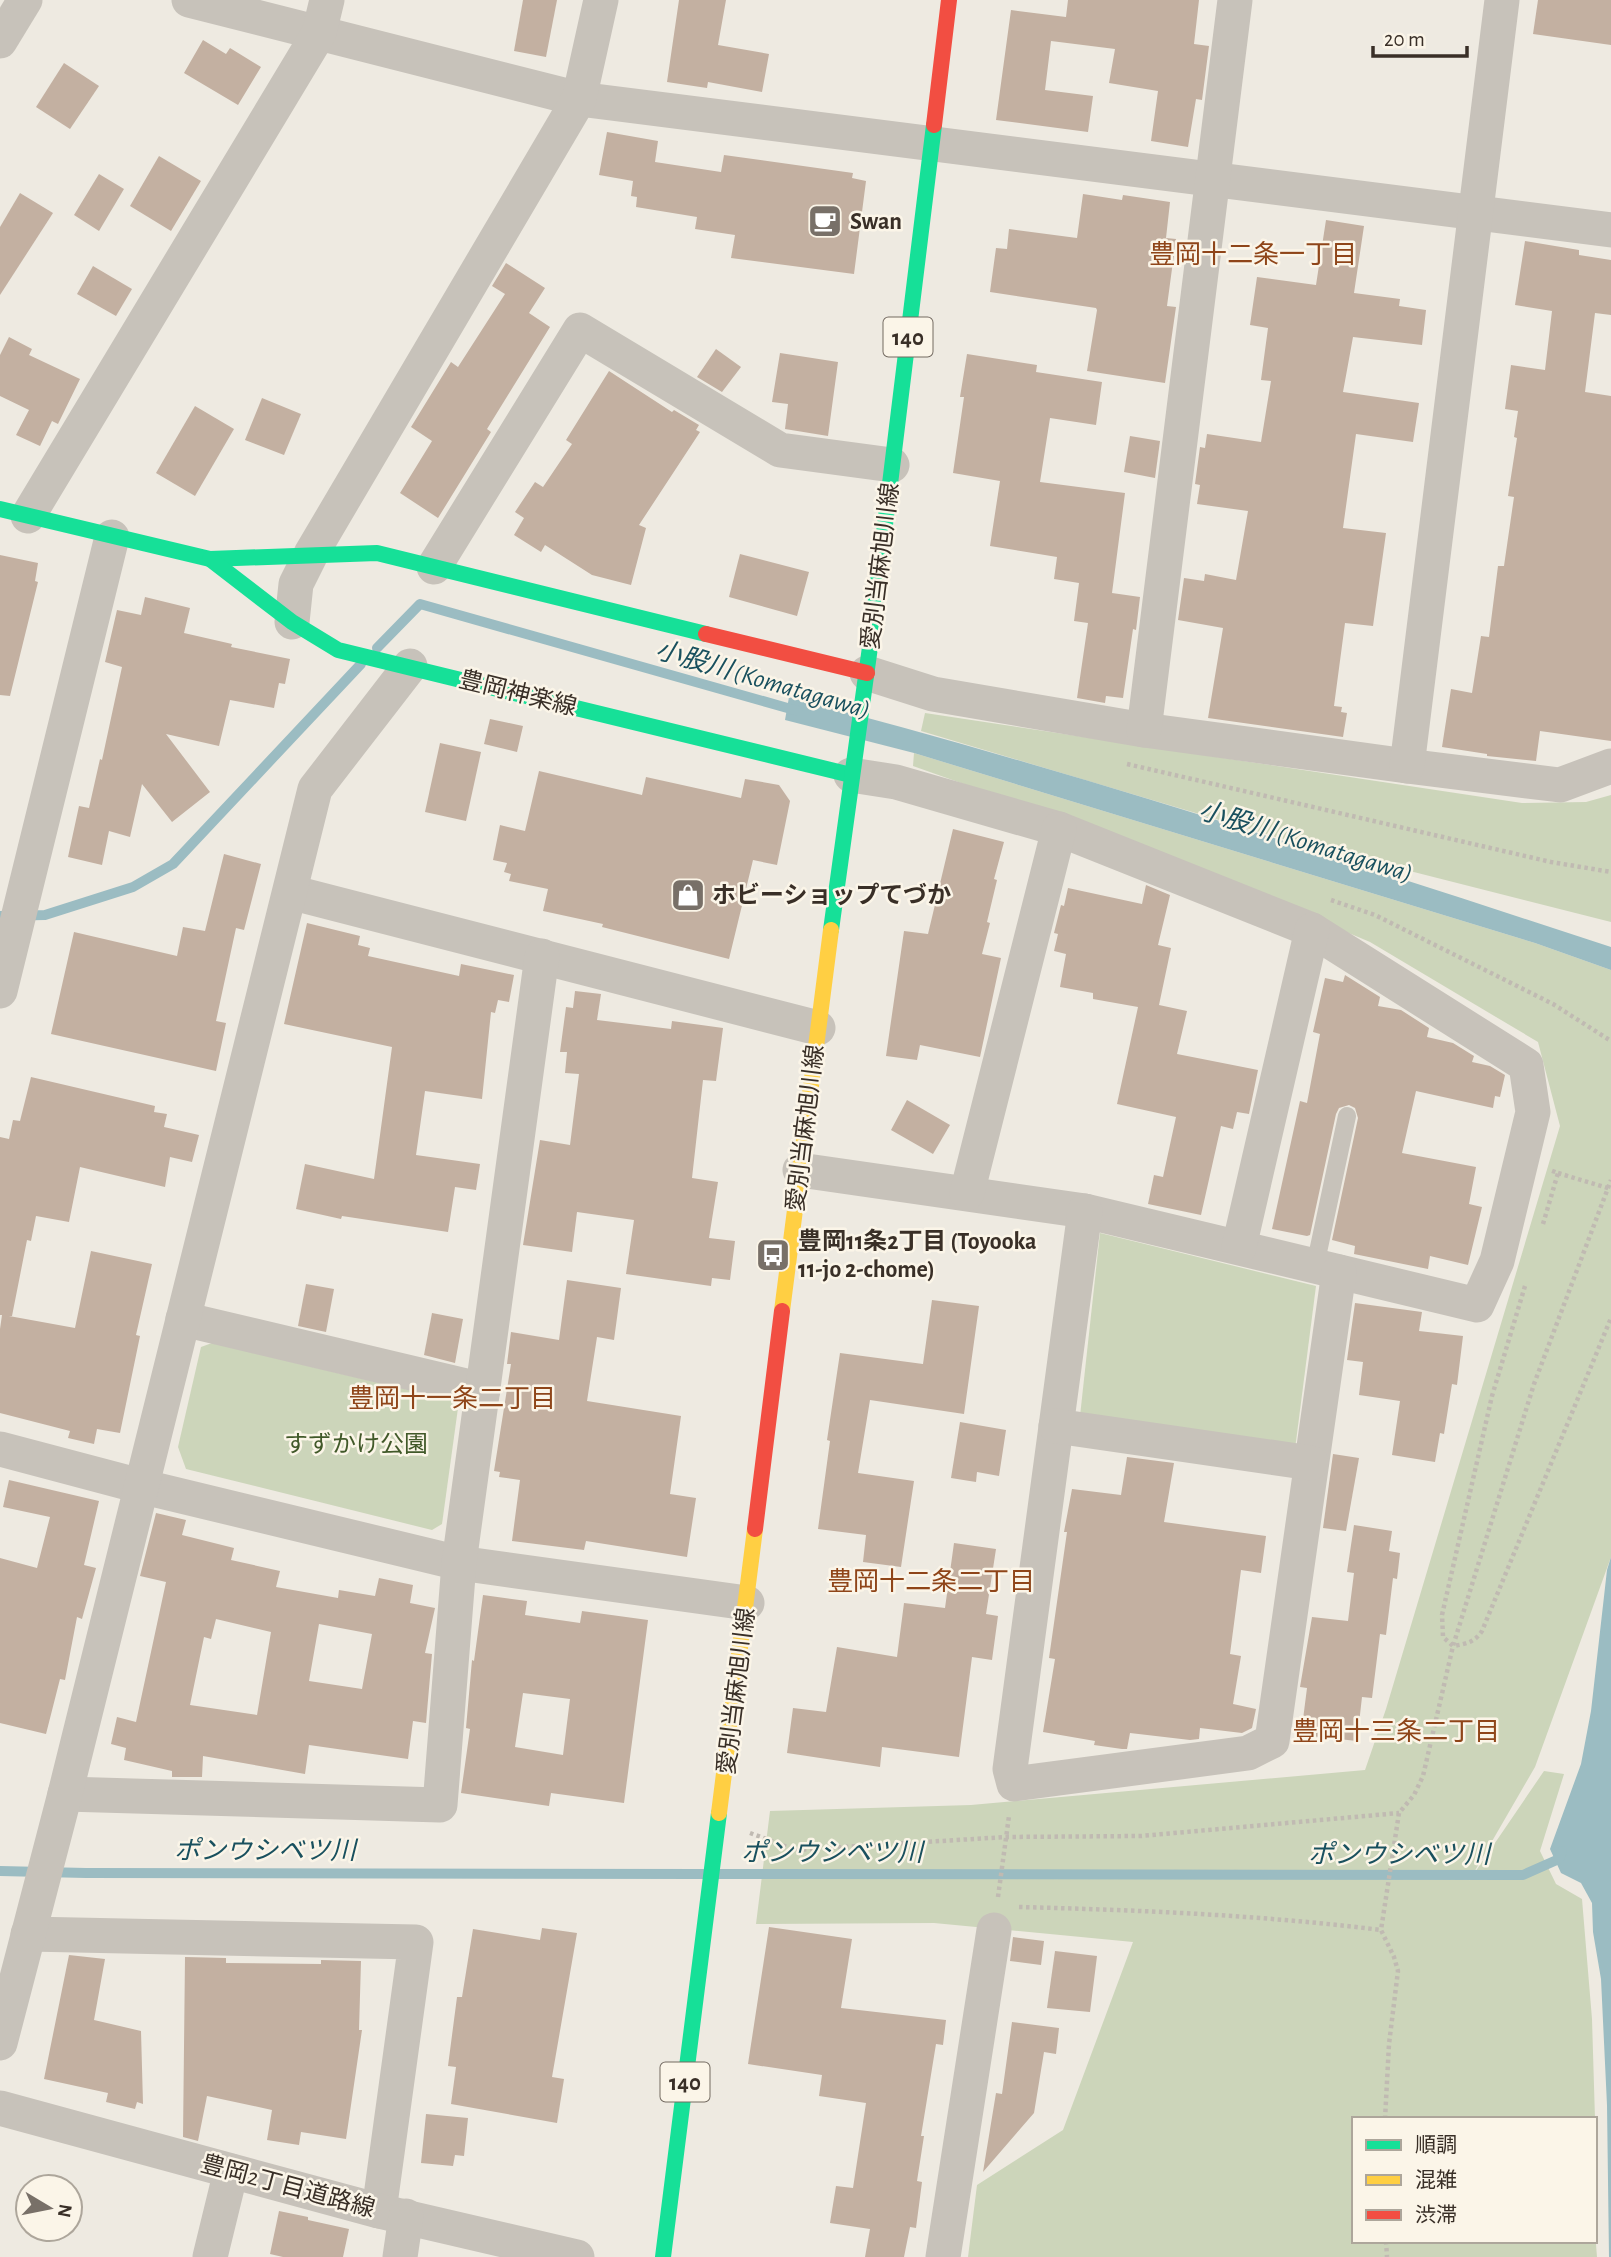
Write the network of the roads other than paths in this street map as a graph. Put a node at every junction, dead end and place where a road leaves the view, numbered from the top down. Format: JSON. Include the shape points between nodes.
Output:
{"nodes":[{"id":1,"x":25,"y":0,"type":"edge"},
{"id":2,"x":189,"y":0,"type":"edge"},
{"id":3,"x":601,"y":0,"type":"edge"},
{"id":4,"x":949,"y":0,"type":"edge"},
{"id":5,"x":1236,"y":0,"type":"edge"},
{"id":6,"x":1502,"y":0,"type":"edge"},
{"id":7,"x":323,"y":16,"type":"edge"},
{"id":8,"x":0,"y":41,"type":"edge"},
{"id":9,"x":579,"y":99,"type":"junction"},
{"id":10,"x":932,"y":143,"type":"junction"},
{"id":11,"x":1212,"y":180,"type":"junction"},
{"id":12,"x":1476,"y":212,"type":"junction"},
{"id":13,"x":1611,"y":230,"type":"edge"},
{"id":14,"x":892,"y":465,"type":"junction"},
{"id":15,"x":14,"y":513,"type":"edge"},
{"id":16,"x":112,"y":537,"type":"junction"},
{"id":17,"x":311,"y":554,"type":"junction"},
{"id":18,"x":210,"y":559,"type":"junction"},
{"id":19,"x":435,"y":567,"type":"junction"},
{"id":20,"x":292,"y":622,"type":"junction"},
{"id":21,"x":396,"y":663,"type":"junction"},
{"id":22,"x":865,"y":684,"type":"junction"},
{"id":23,"x":1144,"y":730,"type":"junction"},
{"id":24,"x":853,"y":764,"type":"junction"},
{"id":25,"x":1407,"y":766,"type":"junction"},
{"id":26,"x":1611,"y":766,"type":"edge"},
{"id":27,"x":1059,"y":829,"type":"junction"},
{"id":28,"x":289,"y":892,"type":"junction"},
{"id":29,"x":1318,"y":914,"type":"junction"},
{"id":30,"x":8,"y":949,"type":"edge"},
{"id":31,"x":542,"y":956,"type":"junction"},
{"id":32,"x":0,"y":991,"type":"edge"},
{"id":33,"x":818,"y":1028,"type":"junction"},
{"id":34,"x":1347,"y":1116,"type":"dead end"},
{"id":35,"x":800,"y":1170,"type":"junction"},
{"id":36,"x":967,"y":1193,"type":"junction"},
{"id":37,"x":1085,"y":1211,"type":"junction"},
{"id":38,"x":1239,"y":1247,"type":"junction"},
{"id":39,"x":1327,"y":1269,"type":"junction"},
{"id":40,"x":183,"y":1319,"type":"junction"},
{"id":41,"x":483,"y":1390,"type":"junction"},
{"id":42,"x":1056,"y":1426,"type":"junction"},
{"id":43,"x":0,"y":1449,"type":"edge"},
{"id":44,"x":1311,"y":1463,"type":"junction"},
{"id":45,"x":140,"y":1486,"type":"junction"},
{"id":46,"x":460,"y":1563,"type":"junction"},
{"id":47,"x":747,"y":1603,"type":"junction"},
{"id":48,"x":65,"y":1794,"type":"junction"},
{"id":49,"x":1001,"y":1914,"type":"road end"},
{"id":50,"x":28,"y":1934,"type":"junction"},
{"id":51,"x":0,"y":2043,"type":"edge"},
{"id":52,"x":0,"y":2108,"type":"edge"},
{"id":53,"x":231,"y":2171,"type":"junction"},
{"id":54,"x":393,"y":2213,"type":"junction"},
{"id":55,"x":210,"y":2257,"type":"edge"},
{"id":56,"x":400,"y":2257,"type":"edge"},
{"id":57,"x":577,"y":2257,"type":"edge"},
{"id":58,"x":663,"y":2257,"type":"edge"},
{"id":59,"x":943,"y":2257,"type":"edge"}],
"edges":[{"from":1,"to":8,"type":"street"},
{"from":2,"to":7,"type":"street"},
{"from":3,"to":9,"type":"street"},
{"from":4,"to":10,"type":"main road","name":"愛別当麻旭川線","number":"140"},
{"from":5,"to":11,"type":"street"},
{"from":6,"to":12,"type":"street"},
{"from":7,"to":9,"type":"street"},
{"from":7,"to":15,"type":"street"},
{"from":9,"to":10,"type":"street"},
{"from":9,"to":17,"type":"street"},
{"from":10,"to":11,"type":"street"},
{"from":10,"to":14,"type":"main road","name":"愛別当麻旭川線","number":"140"},
{"from":11,"to":12,"type":"street"},
{"from":11,"to":23,"type":"street"},
{"from":12,"to":13,"type":"street"},
{"from":12,"to":25,"type":"street"},
{"from":14,"to":19,"type":"street","via":[[780,450],[580,330]]},
{"from":14,"to":22,"type":"main road","name":"愛別当麻旭川線","number":"140"},
{"from":15,"to":16,"type":"main road","name":"豊岡神楽線"},
{"from":16,"to":18,"type":"main road","name":"豊岡神楽線"},
{"from":16,"to":30,"type":"street"},
{"from":17,"to":18,"type":"main road","name":"豊岡神楽線"},
{"from":17,"to":19,"type":"main road","name":"豊岡神楽線","via":[[377,553]]},
{"from":17,"to":20,"type":"street","via":[[296,584]]},
{"from":18,"to":20,"type":"main road","name":"豊岡神楽線"},
{"from":19,"to":22,"type":"main road","name":"豊岡神楽線"},
{"from":20,"to":21,"type":"main road","name":"豊岡神楽線","via":[[338,650]]},
{"from":21,"to":24,"type":"main road","name":"豊岡神楽線"},
{"from":21,"to":28,"type":"street","via":[[315,789]]},
{"from":22,"to":23,"type":"street"},
{"from":22,"to":24,"type":"main road","name":"愛別当麻旭川線","number":"140"},
{"from":23,"to":25,"type":"street"},
{"from":24,"to":27,"type":"street","via":[[896,782]]},
{"from":24,"to":33,"type":"main road","name":"愛別当麻旭川線","number":"140"},
{"from":25,"to":26,"type":"street","via":[[1560,785]]},
{"from":27,"to":29,"type":"street"},
{"from":27,"to":36,"type":"street"},
{"from":28,"to":31,"type":"street"},
{"from":28,"to":40,"type":"street"},
{"from":29,"to":38,"type":"street"},
{"from":29,"to":39,"type":"street","via":[[1526,1065],[1533,1112],[1497,1261],[1477,1305]]},
{"from":30,"to":32,"type":"street"},
{"from":31,"to":33,"type":"street"},
{"from":31,"to":41,"type":"street"},
{"from":33,"to":35,"type":"main road","name":"愛別当麻旭川線","number":"140"},
{"from":34,"to":39,"type":"lane"},
{"from":35,"to":36,"type":"street"},
{"from":35,"to":47,"type":"main road","name":"愛別当麻旭川線","number":"140"},
{"from":36,"to":37,"type":"street"},
{"from":37,"to":38,"type":"street"},
{"from":37,"to":42,"type":"street"},
{"from":38,"to":39,"type":"street"},
{"from":39,"to":44,"type":"street"},
{"from":40,"to":41,"type":"street"},
{"from":40,"to":45,"type":"street"},
{"from":41,"to":46,"type":"street"},
{"from":42,"to":44,"type":"street"},
{"from":42,"to":44,"type":"street","via":[[1010,1769],[1014,1784],[1248,1753],[1272,1741]]},
{"from":43,"to":45,"type":"street"},
{"from":45,"to":46,"type":"street"},
{"from":45,"to":48,"type":"street"},
{"from":46,"to":47,"type":"street"},
{"from":46,"to":48,"type":"street","via":[[440,1805]]},
{"from":47,"to":58,"type":"main road","name":"愛別当麻旭川線","number":"140"},
{"from":48,"to":50,"type":"street"},
{"from":49,"to":59,"type":"street"},
{"from":50,"to":51,"type":"street"},
{"from":50,"to":54,"type":"street","via":[[416,1942]]},
{"from":52,"to":53,"type":"street","name":"豊岡2丁目道路線"},
{"from":53,"to":54,"type":"street","name":"豊岡2丁目道路線"},
{"from":53,"to":55,"type":"street"},
{"from":54,"to":56,"type":"street"},
{"from":54,"to":57,"type":"street","name":"豊岡2丁目道路線"}]}
